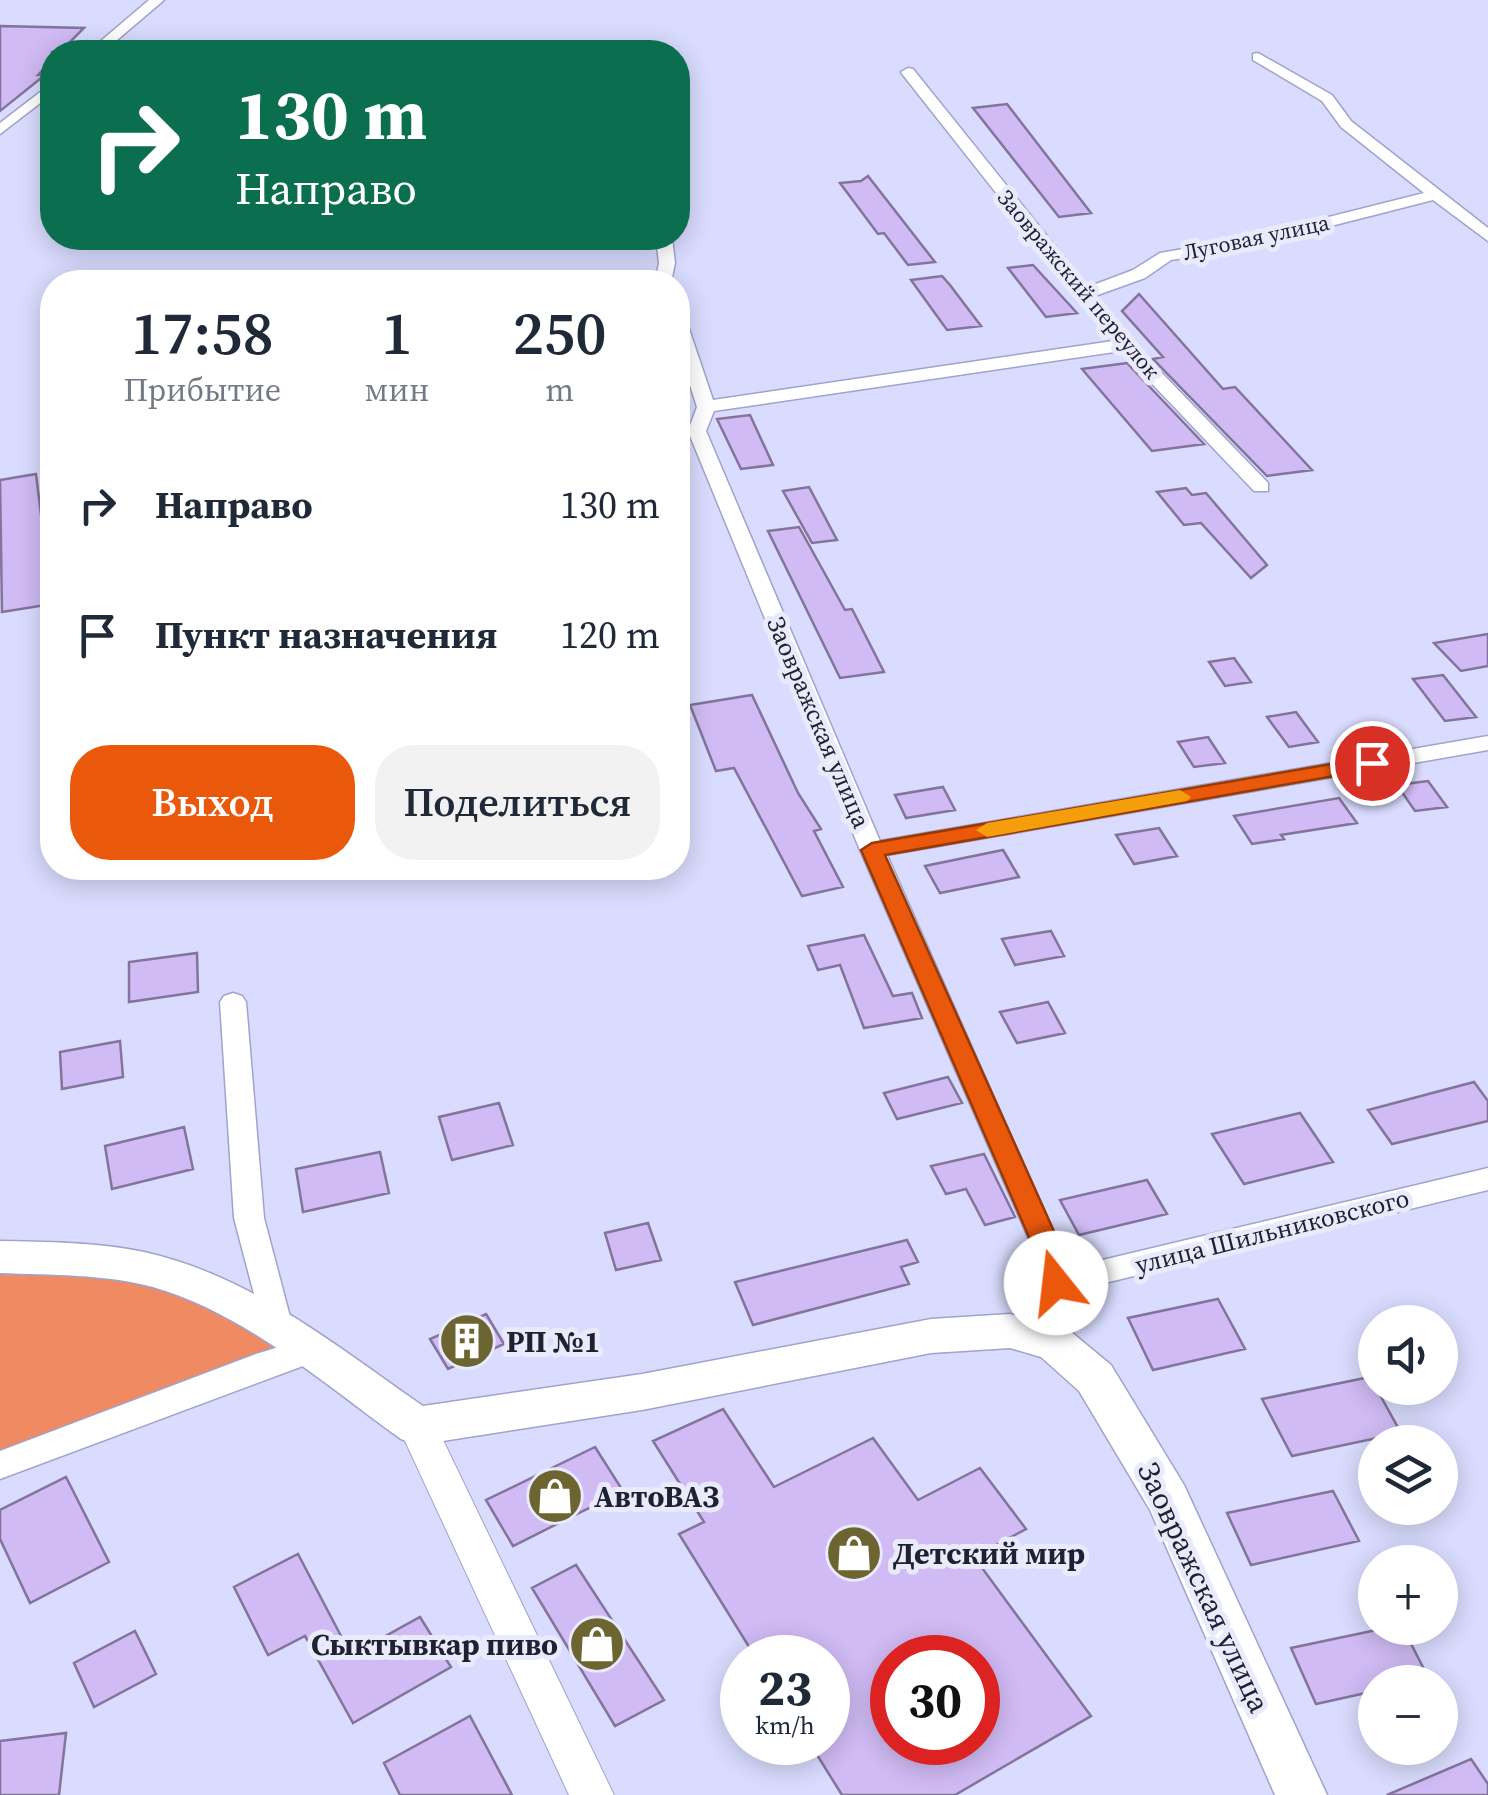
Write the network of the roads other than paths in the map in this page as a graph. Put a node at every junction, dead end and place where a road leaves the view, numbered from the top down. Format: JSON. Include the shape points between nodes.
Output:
{"nodes":[{"id":1,"x":157,"y":0,"type":"edge"},
{"id":2,"x":109,"y":40,"type":"edge"},
{"id":3,"x":1258,"y":56,"type":"dead end"},
{"id":4,"x":908,"y":72,"type":"dead end"},
{"id":5,"x":40,"y":97,"type":"edge"},
{"id":6,"x":0,"y":130,"type":"edge"},
{"id":7,"x":1434,"y":195,"type":"junction"},
{"id":8,"x":1488,"y":236,"type":"edge"},
{"id":9,"x":1084,"y":294,"type":"junction"},
{"id":10,"x":1125,"y":345,"type":"junction"},
{"id":11,"x":690,"y":359,"type":"edge"},
{"id":12,"x":706,"y":406,"type":"junction"},
{"id":13,"x":1260,"y":486,"type":"dead end"},
{"id":14,"x":1488,"y":743,"type":"edge"},
{"id":15,"x":872,"y":850,"type":"junction"},
{"id":16,"x":233,"y":1002,"type":"dead end"},
{"id":17,"x":1488,"y":1178,"type":"edge"},
{"id":18,"x":0,"y":1257,"type":"edge"},
{"id":19,"x":1056,"y":1283,"type":"junction"},
{"id":20,"x":294,"y":1342,"type":"junction"},
{"id":21,"x":1055,"y":1344,"type":"junction"},
{"id":22,"x":417,"y":1426,"type":"junction"},
{"id":23,"x":0,"y":1464,"type":"edge"},
{"id":24,"x":592,"y":1795,"type":"edge"},
{"id":25,"x":1301,"y":1795,"type":"edge"}],
"edges":[{"from":1,"to":2,"type":"street"},
{"from":3,"to":7,"type":"street","via":[[1327,98],[1346,124]]},
{"from":4,"to":9,"type":"street","name":"Заовражский переулок"},
{"from":5,"to":6,"type":"street"},
{"from":7,"to":8,"type":"street"},
{"from":7,"to":9,"type":"street","name":"Луговая улица","via":[[1166,256]]},
{"from":9,"to":10,"type":"street","name":"Заовражский переулок"},
{"from":10,"to":12,"type":"street"},
{"from":10,"to":13,"type":"street","name":"Заовражский переулок"},
{"from":11,"to":12,"type":"street","name":"Заовражская улица"},
{"from":12,"to":15,"type":"street","name":"Заовражская улица","via":[[698,431]]},
{"from":14,"to":15,"type":"street"},
{"from":15,"to":19,"type":"street","name":"Заовражская улица","via":[[1052,1258]]},
{"from":16,"to":20,"type":"street","via":[[250,1218]]},
{"from":17,"to":19,"type":"street","name":"улица Шильниковского"},
{"from":18,"to":20,"type":"main road","via":[[165,1274],[231,1300]]},
{"from":19,"to":21,"type":"street","name":"Заовражская улица"},
{"from":20,"to":22,"type":"main road"},
{"from":20,"to":23,"type":"street","via":[[268,1363]]},
{"from":21,"to":22,"type":"main road","name":"Заовражская улица","via":[[1010,1331],[931,1336],[642,1392]]},
{"from":21,"to":25,"type":"main road","name":"Заовражская улица","via":[[1095,1378],[1168,1499]]},
{"from":22,"to":24,"type":"street"}]}
